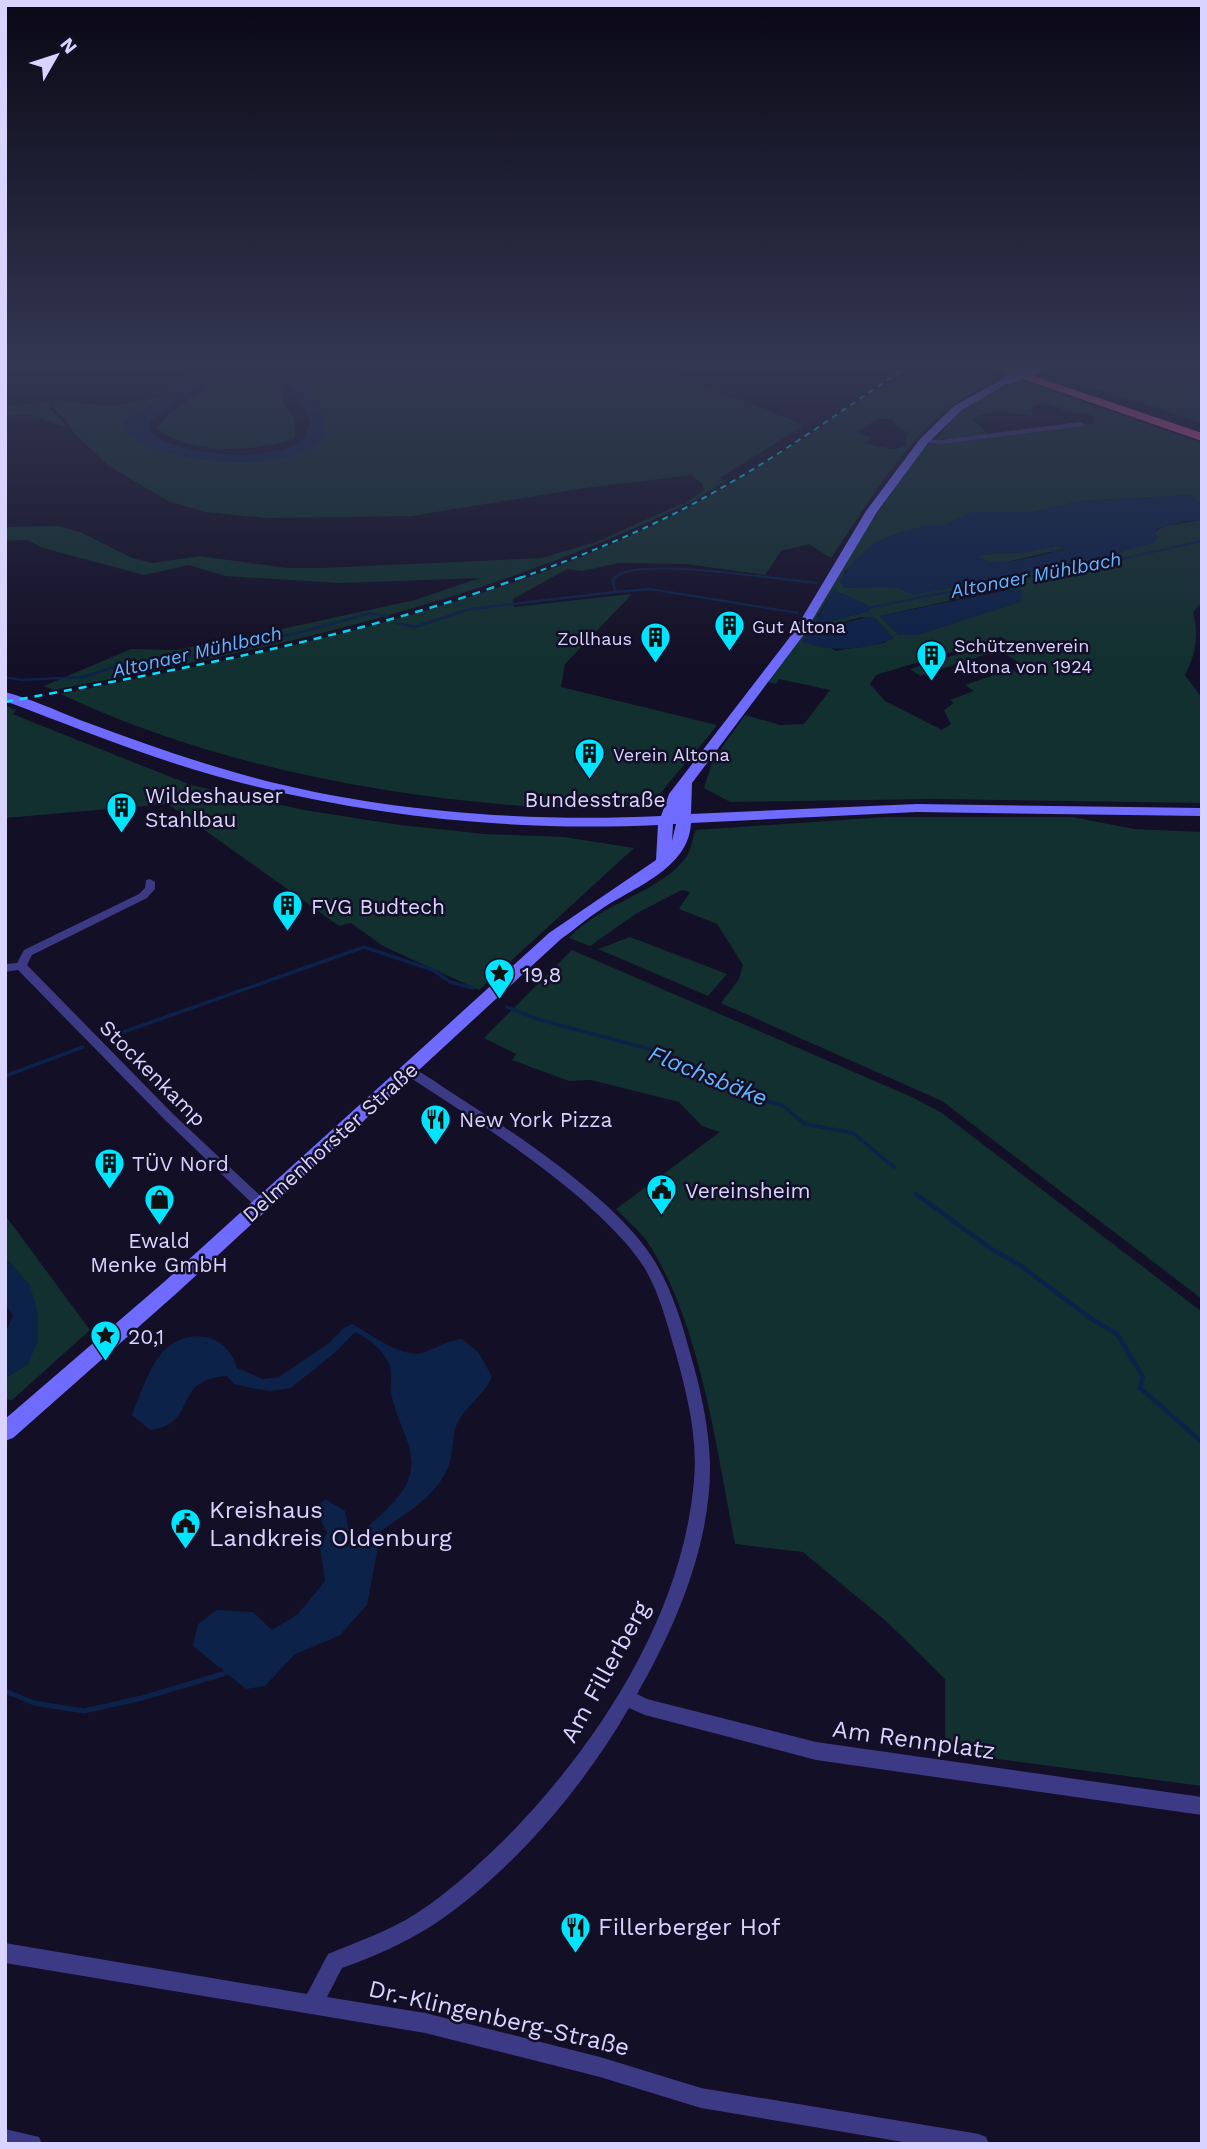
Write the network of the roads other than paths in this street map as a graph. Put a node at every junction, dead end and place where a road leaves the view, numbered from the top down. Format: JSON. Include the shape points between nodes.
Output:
{"nodes":[{"id":1,"x":907,"y":463,"type":"edge"},
{"id":2,"x":5,"y":696,"type":"edge"},
{"id":3,"x":686,"y":789,"type":"junction"},
{"id":4,"x":1202,"y":812,"type":"edge"},
{"id":5,"x":721,"y":817,"type":"junction"},
{"id":6,"x":685,"y":820,"type":"junction"},
{"id":7,"x":666,"y":821,"type":"junction"},
{"id":8,"x":625,"y":822,"type":"junction"},
{"id":9,"x":663,"y":845,"type":"junction"},
{"id":10,"x":663,"y":862,"type":"junction"},
{"id":11,"x":150,"y":882,"type":"dead end"},
{"id":12,"x":21,"y":966,"type":"junction"},
{"id":13,"x":5,"y":968,"type":"edge"},
{"id":14,"x":410,"y":1072,"type":"junction"},
{"id":15,"x":261,"y":1204,"type":"junction"},
{"id":16,"x":5,"y":1432,"type":"edge"},
{"id":17,"x":625,"y":1697,"type":"junction"},
{"id":18,"x":1202,"y":1806,"type":"edge"},
{"id":19,"x":5,"y":1954,"type":"edge"},
{"id":20,"x":313,"y":2003,"type":"junction"},
{"id":21,"x":5,"y":2139,"type":"edge"},
{"id":22,"x":32,"y":2144,"type":"edge"},
{"id":23,"x":979,"y":2144,"type":"edge"}],
"edges":[{"from":1,"to":3,"type":"main road","via":[[872,511],[798,634]]},
{"from":2,"to":8,"type":"main road","name":"Bundesstraße","via":[[178,761],[288,790],[438,814]]},
{"from":3,"to":5,"type":"main road"},
{"from":3,"to":6,"type":"main road","name":"Delmenhorster Straße"},
{"from":3,"to":7,"type":"main road","via":[[676,794]]},
{"from":4,"to":5,"type":"main road","name":"Bundesstraße","via":[[917,808]]},
{"from":5,"to":6,"type":"main road","name":"Bundesstraße"},
{"from":6,"to":7,"type":"main road","name":"Bundesstraße"},
{"from":6,"to":10,"type":"main road","name":"Delmenhorster Straße","via":[[680,842]]},
{"from":7,"to":8,"type":"main road","name":"Bundesstraße"},
{"from":7,"to":9,"type":"main road"},
{"from":8,"to":9,"type":"main road"},
{"from":9,"to":10,"type":"main road"},
{"from":10,"to":14,"type":"main road","name":"Delmenhorster Straße","via":[[555,936]]},
{"from":11,"to":12,"type":"street","via":[[143,896],[28,953]]},
{"from":12,"to":13,"type":"street"},
{"from":12,"to":15,"type":"street","name":"Stockenkamp"},
{"from":14,"to":15,"type":"main road","name":"Delmenhorster Straße"},
{"from":14,"to":17,"type":"street","name":"Am Fillerberg","via":[[516,1140],[574,1186],[623,1230],[647,1261],[668,1303],[699,1421],[702,1484],[688,1556],[666,1621]]},
{"from":15,"to":16,"type":"main road","name":"Delmenhorster Straße"},
{"from":17,"to":18,"type":"street","name":"Am Rennplatz","via":[[645,1707],[816,1751]]},
{"from":17,"to":20,"type":"street","name":"Am Fillerberg","via":[[574,1775],[511,1847],[439,1909],[379,1946],[335,1961]]},
{"from":19,"to":20,"type":"street","name":"Dr.-Klingenberg-Straße"},
{"from":20,"to":23,"type":"street","name":"Dr.-Klingenberg-Straße","via":[[425,2023],[701,2098]]},
{"from":21,"to":22,"type":"street"}]}
